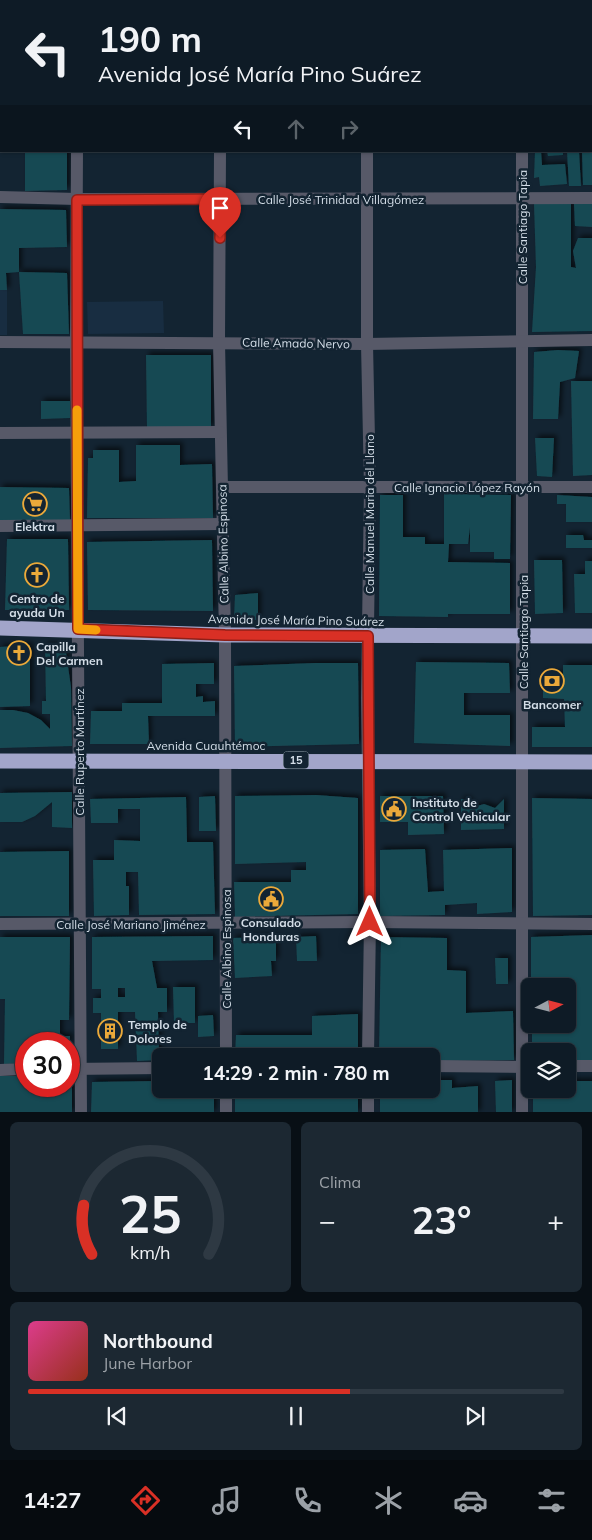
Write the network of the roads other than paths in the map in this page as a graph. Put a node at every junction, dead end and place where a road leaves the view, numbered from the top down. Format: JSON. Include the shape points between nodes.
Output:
{"nodes":[{"id":1,"x":77,"y":152,"type":"edge"},
{"id":2,"x":220,"y":152,"type":"edge"},
{"id":3,"x":367,"y":152,"type":"edge"},
{"id":4,"x":522,"y":152,"type":"edge"},
{"id":5,"x":0,"y":197,"type":"edge"},
{"id":6,"x":367,"y":198,"type":"junction"},
{"id":7,"x":522,"y":198,"type":"junction"},
{"id":8,"x":592,"y":198,"type":"edge"},
{"id":9,"x":221,"y":199,"type":"junction"},
{"id":10,"x":77,"y":200,"type":"junction"},
{"id":11,"x":522,"y":340,"type":"junction"},
{"id":12,"x":592,"y":340,"type":"edge"},
{"id":13,"x":0,"y":342,"type":"edge"},
{"id":14,"x":76,"y":342,"type":"junction"},
{"id":15,"x":219,"y":342,"type":"junction"},
{"id":16,"x":367,"y":344,"type":"junction"},
{"id":17,"x":77,"y":432,"type":"junction"},
{"id":18,"x":220,"y":432,"type":"junction"},
{"id":19,"x":0,"y":433,"type":"edge"},
{"id":20,"x":592,"y":486,"type":"edge"},
{"id":21,"x":222,"y":487,"type":"junction"},
{"id":22,"x":370,"y":487,"type":"junction"},
{"id":23,"x":523,"y":487,"type":"junction"},
{"id":24,"x":222,"y":524,"type":"junction"},
{"id":25,"x":0,"y":526,"type":"edge"},
{"id":26,"x":78,"y":526,"type":"junction"},
{"id":27,"x":0,"y":628,"type":"edge"},
{"id":28,"x":78,"y":629,"type":"junction"},
{"id":29,"x":225,"y":635,"type":"junction"},
{"id":30,"x":368,"y":636,"type":"junction"},
{"id":31,"x":522,"y":636,"type":"junction"},
{"id":32,"x":592,"y":636,"type":"edge"},
{"id":33,"x":79,"y":760,"type":"junction"},
{"id":34,"x":225,"y":760,"type":"junction"},
{"id":35,"x":367,"y":760,"type":"junction"},
{"id":36,"x":0,"y":761,"type":"edge"},
{"id":37,"x":521,"y":762,"type":"junction"},
{"id":38,"x":592,"y":762,"type":"edge"},
{"id":39,"x":370,"y":922,"type":"junction"},
{"id":40,"x":523,"y":923,"type":"junction"},
{"id":41,"x":0,"y":924,"type":"edge"},
{"id":42,"x":79,"y":924,"type":"junction"},
{"id":43,"x":226,"y":924,"type":"junction"},
{"id":44,"x":592,"y":924,"type":"edge"},
{"id":45,"x":526,"y":1043,"type":"edge"},
{"id":46,"x":226,"y":1048,"type":"edge"},
{"id":47,"x":368,"y":1048,"type":"edge"},
{"id":48,"x":440,"y":1066,"type":"edge"},
{"id":49,"x":576,"y":1066,"type":"edge"},
{"id":50,"x":592,"y":1066,"type":"edge"},
{"id":51,"x":521,"y":1067,"type":"edge"},
{"id":52,"x":152,"y":1068,"type":"edge"},
{"id":53,"x":82,"y":1069,"type":"junction"},
{"id":54,"x":0,"y":1070,"type":"edge"},
{"id":55,"x":15,"y":1070,"type":"edge"},
{"id":56,"x":226,"y":1098,"type":"edge"},
{"id":57,"x":368,"y":1098,"type":"edge"},
{"id":58,"x":523,"y":1098,"type":"edge"},
{"id":59,"x":81,"y":1112,"type":"edge"},
{"id":60,"x":226,"y":1112,"type":"edge"},
{"id":61,"x":368,"y":1112,"type":"edge"},
{"id":62,"x":522,"y":1112,"type":"edge"}],
"edges":[{"from":1,"to":10,"type":"street","name":"Calle Ruperto Martínez"},
{"from":2,"to":9,"type":"street","name":"Calle Albino Espinosa"},
{"from":3,"to":6,"type":"street","name":"Calle Manuel Maria del Llano"},
{"from":4,"to":7,"type":"street","name":"Calle Santiago Tapia"},
{"from":5,"to":10,"type":"street","name":"Calle José Trinidad Villagómez"},
{"from":6,"to":7,"type":"street","name":"Calle José Trinidad Villagómez"},
{"from":6,"to":9,"type":"street","name":"Calle José Trinidad Villagómez"},
{"from":6,"to":16,"type":"street","name":"Calle Manuel Maria del Llano"},
{"from":7,"to":8,"type":"street","name":"Calle José Trinidad Villagómez"},
{"from":7,"to":11,"type":"street","name":"Calle Santiago Tapia"},
{"from":9,"to":10,"type":"street","name":"Calle José Trinidad Villagómez"},
{"from":9,"to":15,"type":"street","name":"Calle Albino Espinosa"},
{"from":10,"to":14,"type":"street","name":"Calle Ruperto Martínez"},
{"from":11,"to":12,"type":"street","name":"Calle Amado Nervo"},
{"from":11,"to":16,"type":"street","name":"Calle Amado Nervo"},
{"from":11,"to":23,"type":"street","name":"Calle Santiago Tapia"},
{"from":13,"to":14,"type":"street","name":"Calle Amado Nervo"},
{"from":14,"to":15,"type":"street","name":"Calle Amado Nervo"},
{"from":14,"to":17,"type":"street","name":"Calle Ruperto Martínez"},
{"from":15,"to":16,"type":"street","name":"Calle Amado Nervo"},
{"from":15,"to":18,"type":"street","name":"Calle Albino Espinosa"},
{"from":16,"to":22,"type":"street","name":"Calle Manuel Maria del Llano"},
{"from":17,"to":18,"type":"street"},
{"from":17,"to":19,"type":"street"},
{"from":17,"to":26,"type":"street","name":"Calle Ruperto Martínez"},
{"from":18,"to":21,"type":"street","name":"Calle Albino Espinosa"},
{"from":20,"to":23,"type":"street","name":"Calle Ignacio López Rayón"},
{"from":21,"to":22,"type":"street","name":"Calle Ignacio López Rayón"},
{"from":21,"to":24,"type":"street","name":"Calle Albino Espinosa"},
{"from":22,"to":23,"type":"street","name":"Calle Ignacio López Rayón"},
{"from":22,"to":30,"type":"street","name":"Calle Manuel Maria del Llano"},
{"from":23,"to":31,"type":"street","name":"Calle Santiago Tapia"},
{"from":24,"to":26,"type":"street"},
{"from":24,"to":29,"type":"street","name":"Calle Albino Espinosa"},
{"from":25,"to":26,"type":"street"},
{"from":26,"to":28,"type":"street","name":"Calle Ruperto Martínez"},
{"from":27,"to":28,"type":"highway","name":"Avenida José María Pino Suárez"},
{"from":28,"to":29,"type":"highway","name":"Avenida José María Pino Suárez"},
{"from":28,"to":33,"type":"street","name":"Calle Ruperto Martínez"},
{"from":29,"to":30,"type":"highway","name":"Avenida José María Pino Suárez"},
{"from":29,"to":34,"type":"street","name":"Calle Albino Espinosa"},
{"from":30,"to":31,"type":"highway","name":"Avenida José María Pino Suárez"},
{"from":30,"to":35,"type":"street","name":"Calle Manuel Maria del Llano"},
{"from":31,"to":32,"type":"highway","name":"Avenida José María Pino Suárez"},
{"from":31,"to":37,"type":"street","name":"Calle Santiago Tapia"},
{"from":33,"to":34,"type":"highway","name":"Avenida Cuauhtémoc","number":"15"},
{"from":33,"to":36,"type":"highway","name":"Avenida Cuauhtémoc","number":"15"},
{"from":33,"to":42,"type":"street","name":"Calle Ruperto Martínez"},
{"from":34,"to":35,"type":"highway","name":"Avenida Cuauhtémoc","number":"15"},
{"from":34,"to":43,"type":"street","name":"Calle Albino Espinosa"},
{"from":35,"to":37,"type":"highway","name":"Avenida Cuauhtémoc","number":"15"},
{"from":35,"to":39,"type":"street","name":"Calle Manuel Maria del Llano"},
{"from":37,"to":38,"type":"highway","name":"Avenida Cuauhtémoc","number":"15"},
{"from":37,"to":40,"type":"street","name":"Calle Santiago Tapia"},
{"from":39,"to":40,"type":"street","name":"Calle José Mariano Jiménez"},
{"from":39,"to":43,"type":"street","name":"Calle José Mariano Jiménez"},
{"from":39,"to":47,"type":"street","name":"Calle Manuel Maria del Llano"},
{"from":40,"to":44,"type":"street","name":"Calle José Mariano Jiménez"},
{"from":40,"to":45,"type":"street","name":"Calle Santiago Tapia"},
{"from":41,"to":42,"type":"street","name":"Calle José Mariano Jiménez"},
{"from":42,"to":43,"type":"street","name":"Calle José Mariano Jiménez"},
{"from":42,"to":53,"type":"street","name":"Calle Ruperto Martínez"},
{"from":43,"to":46,"type":"street","name":"Calle Albino Espinosa"},
{"from":48,"to":51,"type":"street"},
{"from":49,"to":50,"type":"street"},
{"from":52,"to":53,"type":"street"},
{"from":53,"to":59,"type":"street","name":"Calle Ruperto Martínez"},
{"from":54,"to":55,"type":"street"},
{"from":56,"to":60,"type":"street"},
{"from":57,"to":61,"type":"street"},
{"from":58,"to":62,"type":"street","name":"Calle Santiago Tapia"}]}
